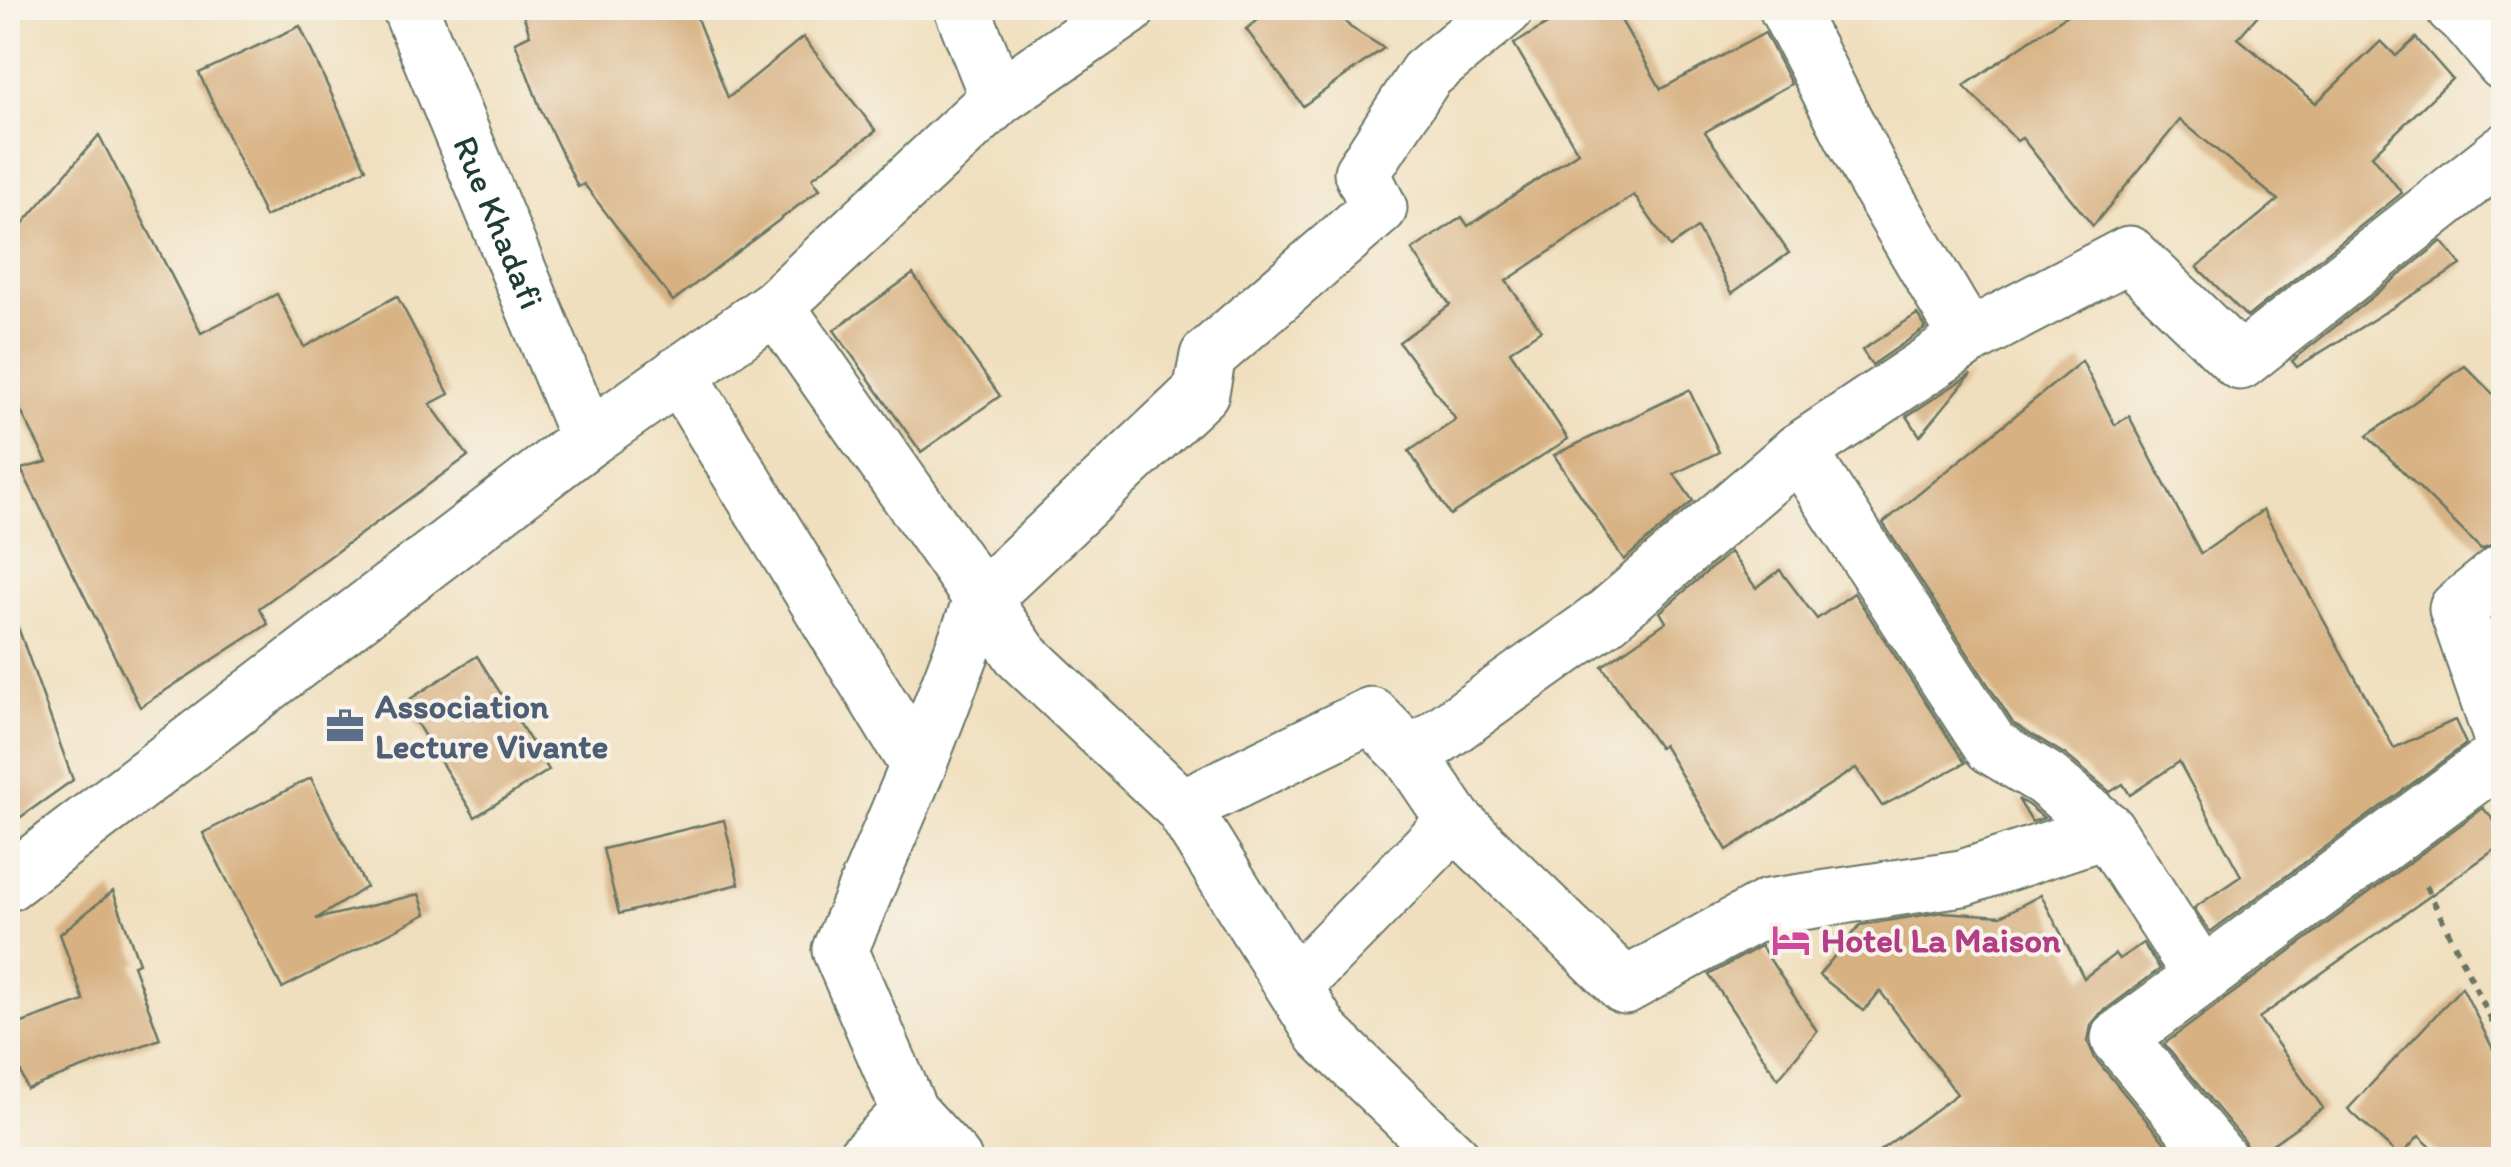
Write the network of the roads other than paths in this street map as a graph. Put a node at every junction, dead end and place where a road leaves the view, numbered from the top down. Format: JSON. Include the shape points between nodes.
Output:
{"nodes":[{"id":1,"x":410,"y":8,"type":"edge"},
{"id":2,"x":962,"y":8,"type":"edge"},
{"id":3,"x":1128,"y":8,"type":"edge"},
{"id":4,"x":1506,"y":8,"type":"edge"},
{"id":5,"x":1787,"y":8,"type":"edge"},
{"id":6,"x":998,"y":98,"type":"junction"},
{"id":7,"x":2504,"y":152,"type":"edge"},
{"id":8,"x":776,"y":306,"type":"junction"},
{"id":9,"x":1968,"y":338,"type":"junction"},
{"id":10,"x":679,"y":374,"type":"junction"},
{"id":11,"x":588,"y":440,"type":"junction"},
{"id":12,"x":1799,"y":452,"type":"junction"},
{"id":13,"x":2504,"y":571,"type":"edge"},
{"id":14,"x":982,"y":599,"type":"junction"},
{"id":15,"x":2504,"y":745,"type":"edge"},
{"id":16,"x":2504,"y":754,"type":"edge"},
{"id":17,"x":1410,"y":756,"type":"junction"},
{"id":18,"x":918,"y":766,"type":"junction"},
{"id":19,"x":1182,"y":807,"type":"junction"},
{"id":20,"x":1454,"y":822,"type":"junction"},
{"id":21,"x":2108,"y":830,"type":"junction"},
{"id":22,"x":8,"y":883,"type":"edge"},
{"id":23,"x":2202,"y":976,"type":"junction"},
{"id":24,"x":1294,"y":986,"type":"junction"},
{"id":25,"x":910,"y":1112,"type":"junction"},
{"id":26,"x":2219,"y":1159,"type":"edge"},
{"id":27,"x":863,"y":1160,"type":"edge"},
{"id":28,"x":954,"y":1160,"type":"edge"},
{"id":29,"x":1454,"y":1160,"type":"edge"}],
"edges":[{"from":1,"to":11,"type":"street","name":"Rue Khadafi"},
{"from":2,"to":6,"type":"street"},
{"from":3,"to":6,"type":"street"},
{"from":4,"to":14,"type":"street","via":[[1426,74],[1362,174],[1379,208],[1208,356],[1201,392]]},
{"from":5,"to":9,"type":"street","via":[[1873,176]]},
{"from":6,"to":8,"type":"street"},
{"from":7,"to":9,"type":"street","via":[[2240,362],[2129,254]]},
{"from":8,"to":10,"type":"street"},
{"from":8,"to":14,"type":"street"},
{"from":9,"to":12,"type":"street"},
{"from":10,"to":11,"type":"street"},
{"from":10,"to":18,"type":"street"},
{"from":11,"to":22,"type":"street"},
{"from":12,"to":17,"type":"street","via":[[1605,618]]},
{"from":12,"to":21,"type":"street","via":[[1991,746]]},
{"from":13,"to":15,"type":"street","via":[[2457,609]]},
{"from":14,"to":18,"type":"street"},
{"from":14,"to":19,"type":"street","via":[[1022,656]]},
{"from":16,"to":23,"type":"street"},
{"from":17,"to":19,"type":"street","via":[[1371,716]]},
{"from":17,"to":20,"type":"street"},
{"from":18,"to":25,"type":"street","via":[[840,950]]},
{"from":19,"to":24,"type":"street"},
{"from":20,"to":21,"type":"street","via":[[1625,986],[1768,907],[1962,878]]},
{"from":20,"to":24,"type":"street"},
{"from":21,"to":23,"type":"street"},
{"from":23,"to":26,"type":"street","via":[[2119,1038]]},
{"from":24,"to":29,"type":"street","via":[[1323,1034]]},
{"from":25,"to":27,"type":"street"},
{"from":25,"to":28,"type":"street"}]}
